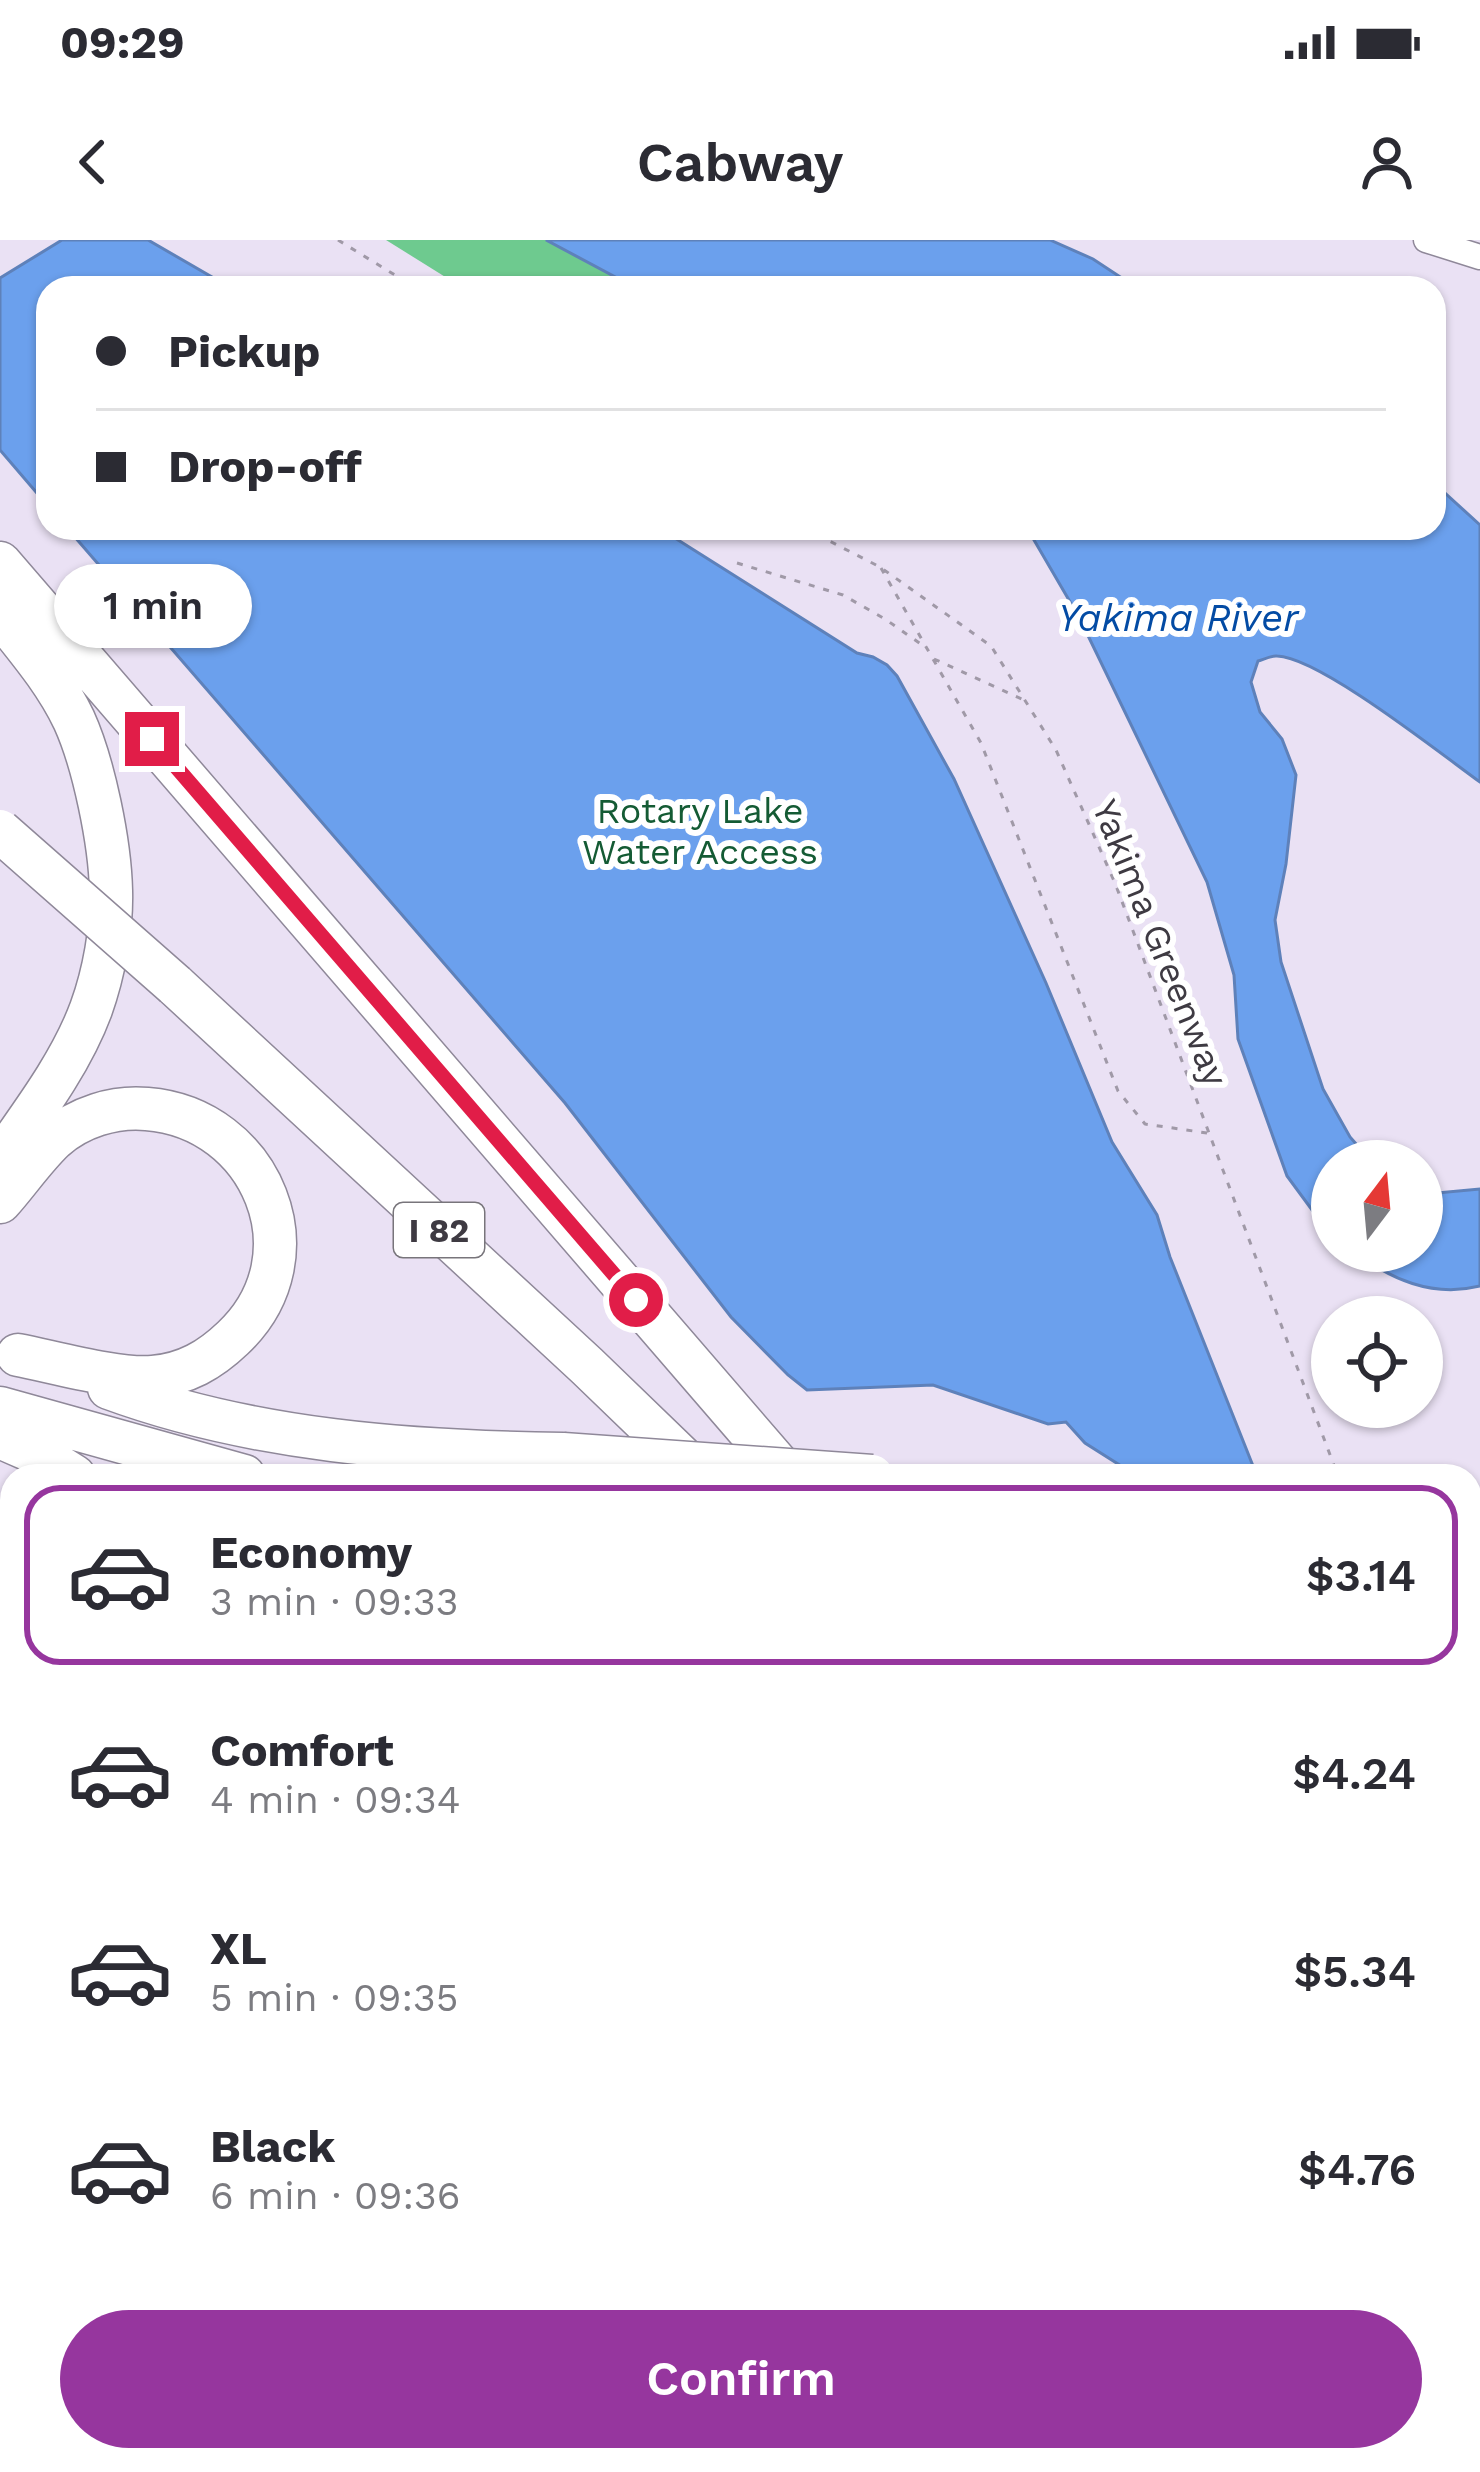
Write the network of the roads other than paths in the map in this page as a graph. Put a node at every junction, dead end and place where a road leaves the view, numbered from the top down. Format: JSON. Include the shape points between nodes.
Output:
{"nodes":[{"id":1,"x":1426,"y":240,"type":"edge"},
{"id":2,"x":1480,"y":257,"type":"edge"},
{"id":3,"x":0,"y":563,"type":"edge"},
{"id":4,"x":0,"y":614,"type":"edge"},
{"id":5,"x":0,"y":831,"type":"edge"},
{"id":6,"x":0,"y":1160,"type":"edge"},
{"id":7,"x":0,"y":1202,"type":"edge"},
{"id":8,"x":9,"y":1353,"type":"edge"},
{"id":9,"x":0,"y":1408,"type":"edge"},
{"id":10,"x":0,"y":1437,"type":"edge"},
{"id":11,"x":55,"y":1464,"type":"edge"},
{"id":12,"x":201,"y":1464,"type":"edge"},
{"id":13,"x":689,"y":1464,"type":"edge"},
{"id":14,"x":703,"y":1464,"type":"edge"},
{"id":15,"x":778,"y":1464,"type":"edge"}],
"edges":[{"from":1,"to":2,"type":"street"},
{"from":3,"to":15,"type":"highway","number":"I 82"},
{"from":4,"to":6,"type":"highway","via":[[74,721],[92,774],[111,891],[91,1009]]},
{"from":5,"to":13,"type":"highway","number":"I 82","bridge":true},
{"from":7,"to":8,"type":"highway","via":[[55,1138],[83,1120],[107,1111],[166,1110],[194,1119],[239,1152],[259,1178],[275,1229],[262,1303],[203,1364],[150,1377]]},
{"from":8,"to":14,"type":"highway","bridge":true,"via":[[140,1400],[356,1443]]},
{"from":9,"to":12,"type":"highway"},
{"from":10,"to":11,"type":"highway"}]}
